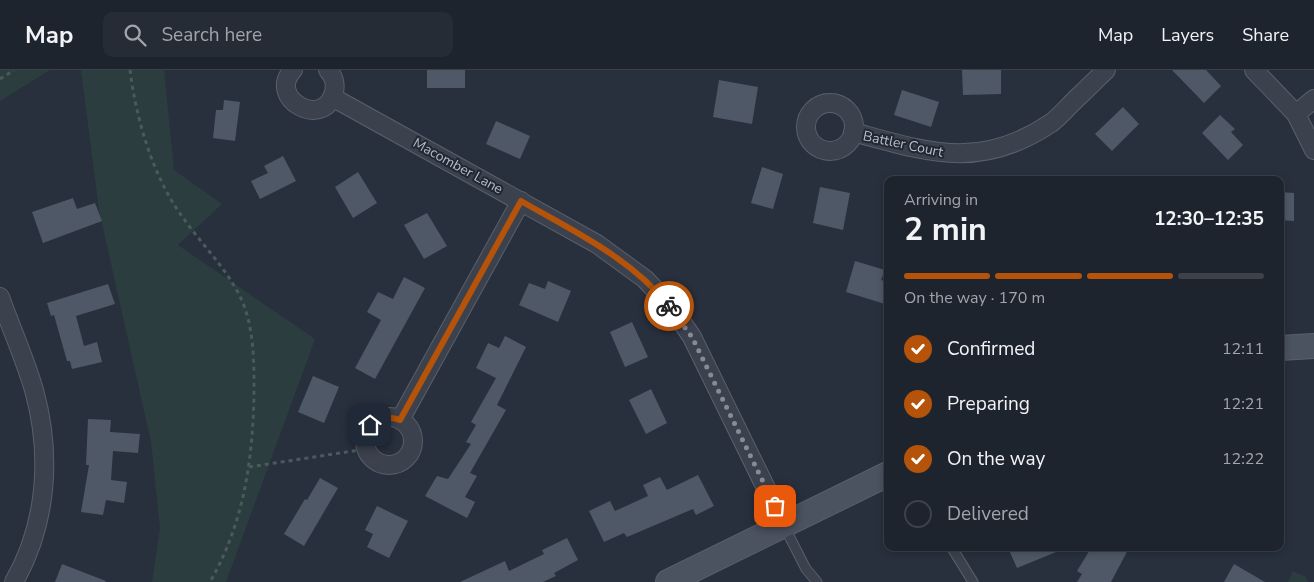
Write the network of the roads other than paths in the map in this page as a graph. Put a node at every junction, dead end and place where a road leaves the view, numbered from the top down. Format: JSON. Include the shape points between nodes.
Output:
{"nodes":[{"id":1,"x":293,"y":70,"type":"edge"},
{"id":2,"x":328,"y":70,"type":"edge"},
{"id":3,"x":1106,"y":70,"type":"edge"},
{"id":4,"x":1254,"y":70,"type":"edge"},
{"id":5,"x":332,"y":97,"type":"junction"},
{"id":6,"x":1314,"y":99,"type":"edge"},
{"id":7,"x":1296,"y":114,"type":"junction"},
{"id":8,"x":853,"y":132,"type":"dead end"},
{"id":9,"x":1314,"y":150,"type":"edge"},
{"id":10,"x":521,"y":201,"type":"junction"},
{"id":11,"x":0,"y":297,"type":"edge"},
{"id":12,"x":1314,"y":346,"type":"edge"},
{"id":13,"x":1284,"y":348,"type":"edge"},
{"id":14,"x":400,"y":420,"type":"junction"},
{"id":15,"x":884,"y":476,"type":"edge"},
{"id":16,"x":784,"y":526,"type":"junction"},
{"id":17,"x":954,"y":551,"type":"edge"},
{"id":18,"x":14,"y":582,"type":"edge"},
{"id":19,"x":668,"y":582,"type":"edge"},
{"id":20,"x":816,"y":582,"type":"edge"},
{"id":21,"x":973,"y":582,"type":"edge"}],
"edges":[{"from":1,"to":5,"type":"street","via":[[287,83],[292,102],[313,110],[322,108]]},
{"from":2,"to":5,"type":"street","via":[[335,86]]},
{"from":3,"to":8,"type":"street","name":"Battler Court","via":[[1052,122],[1005,146],[955,154],[927,151]]},
{"from":4,"to":7,"type":"street"},
{"from":5,"to":10,"type":"street","name":"Macomber Lane"},
{"from":6,"to":7,"type":"street"},
{"from":7,"to":9,"type":"street"},
{"from":10,"to":14,"type":"street"},
{"from":10,"to":16,"type":"street","name":"Macomber Lane","via":[[623,262],[645,279],[668,304],[692,337]]},
{"from":11,"to":18,"type":"street","via":[[34,389],[44,447],[45,476],[36,528]]},
{"from":12,"to":13,"type":"street"},
{"from":14,"to":14,"type":"street","via":[[390,417],[370,425],[365,437],[366,449],[381,464],[399,462],[407,456],[412,445],[408,427]]},
{"from":15,"to":16,"type":"street"},
{"from":16,"to":19,"type":"street"},
{"from":16,"to":20,"type":"lane"},
{"from":17,"to":21,"type":"lane"}]}
